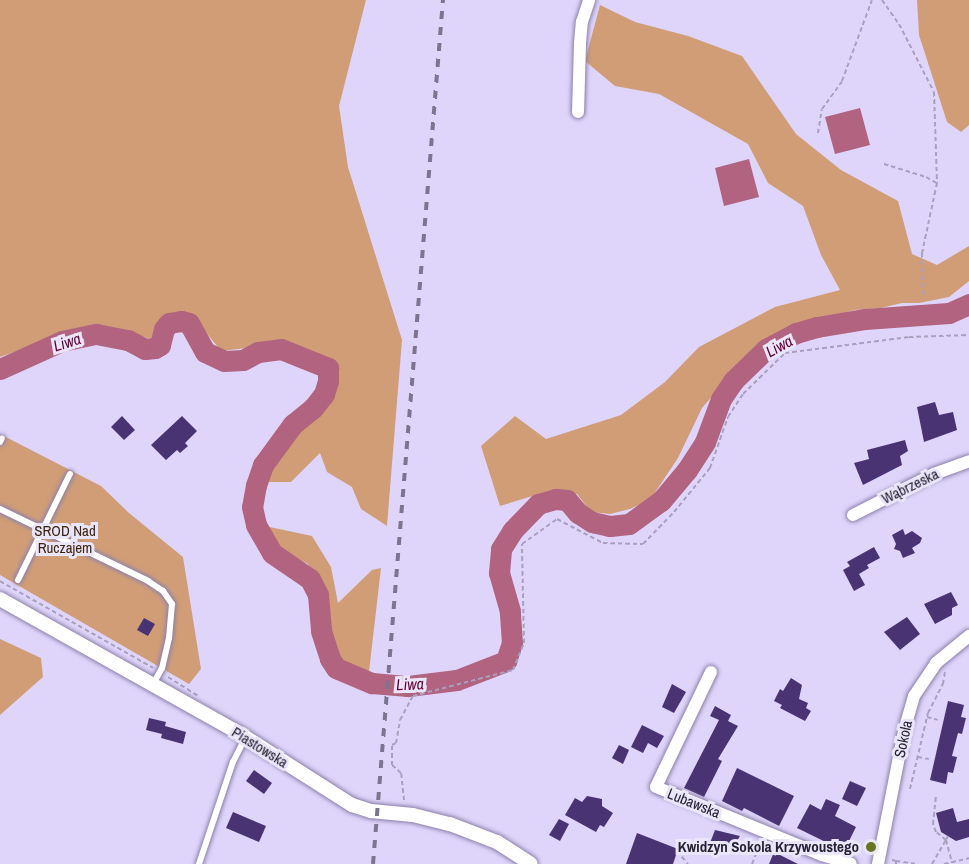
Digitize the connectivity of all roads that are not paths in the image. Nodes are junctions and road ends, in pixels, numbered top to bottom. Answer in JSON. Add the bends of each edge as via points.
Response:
{"nodes":[{"id":1,"x":589,"y":0,"type":"edge"},
{"id":2,"x":578,"y":112,"type":"dead end"},
{"id":3,"x":969,"y":461,"type":"edge"},
{"id":4,"x":70,"y":474,"type":"dead end"},
{"id":5,"x":0,"y":509,"type":"edge"},
{"id":6,"x":853,"y":515,"type":"dead end"},
{"id":7,"x":43,"y":530,"type":"junction"},
{"id":8,"x":18,"y":580,"type":"dead end"},
{"id":9,"x":0,"y":600,"type":"edge"},
{"id":10,"x":969,"y":636,"type":"edge"},
{"id":11,"x":711,"y":672,"type":"dead end"},
{"id":12,"x":153,"y":685,"type":"junction"},
{"id":13,"x":245,"y":737,"type":"junction"},
{"id":14,"x":200,"y":864,"type":"edge"},
{"id":15,"x":531,"y":864,"type":"edge"},
{"id":16,"x":851,"y":864,"type":"edge"},
{"id":17,"x":878,"y":864,"type":"edge"}],
"edges":[{"from":1,"to":2,"type":"street","via":[[582,22]]},
{"from":3,"to":6,"type":"street","name":"Wąbrzeska"},
{"from":4,"to":7,"type":"lane"},
{"from":5,"to":7,"type":"lane"},
{"from":7,"to":8,"type":"lane"},
{"from":7,"to":12,"type":"lane","via":[[163,591],[172,604],[169,638],[162,668]]},
{"from":9,"to":12,"type":"street","name":"Piastowska"},
{"from":10,"to":17,"type":"street","name":"Sokola","via":[[936,663],[914,696]]},
{"from":11,"to":16,"type":"street","name":"Lubawska","via":[[656,787]]},
{"from":12,"to":13,"type":"street","name":"Piastowska"},
{"from":13,"to":14,"type":"lane"},
{"from":13,"to":15,"type":"street","name":"Piastowska","via":[[352,805],[450,824],[497,842]]}]}
